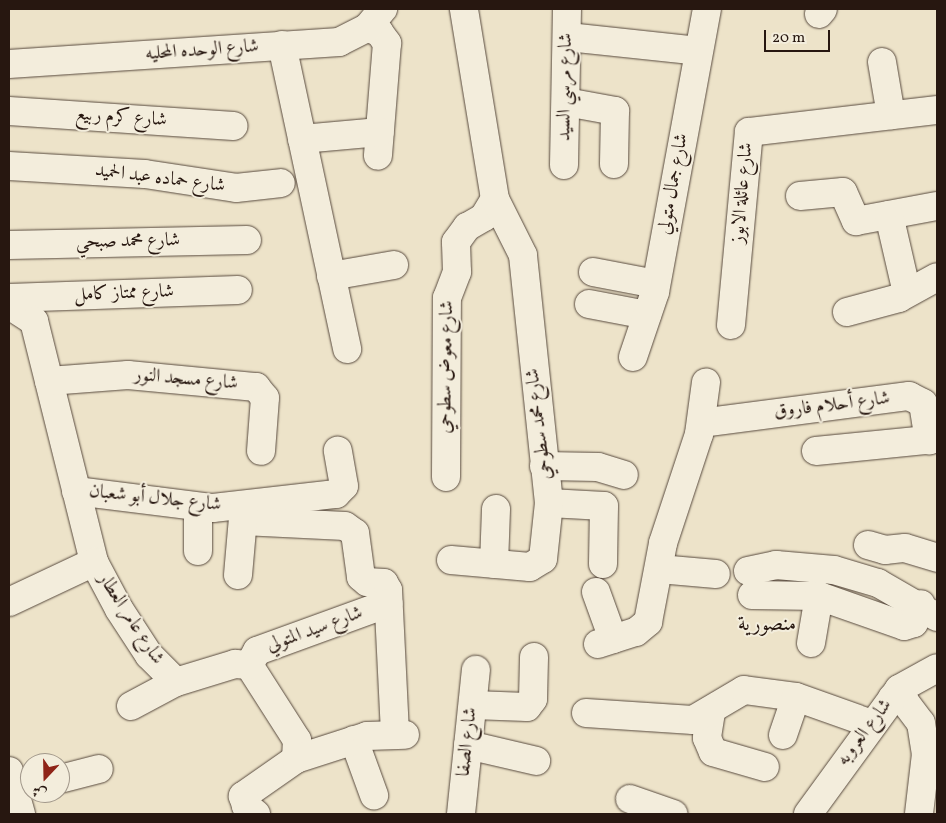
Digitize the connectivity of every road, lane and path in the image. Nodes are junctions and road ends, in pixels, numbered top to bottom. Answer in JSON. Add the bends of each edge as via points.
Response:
{"nodes":[{"id":1,"x":464,"y":9,"type":"edge"},
{"id":2,"x":567,"y":9,"type":"edge"},
{"id":3,"x":707,"y":9,"type":"edge"},
{"id":4,"x":375,"y":18,"type":"edge"},
{"id":5,"x":568,"y":37,"type":"junction"},
{"id":6,"x":282,"y":46,"type":"junction"},
{"id":7,"x":698,"y":51,"type":"junction"},
{"id":8,"x":882,"y":62,"type":"dead end"},
{"id":9,"x":9,"y":64,"type":"edge"},
{"id":10,"x":566,"y":102,"type":"junction"},
{"id":11,"x":937,"y":110,"type":"edge"},
{"id":12,"x":9,"y":111,"type":"edge"},
{"id":13,"x":891,"y":115,"type":"junction"},
{"id":14,"x":233,"y":126,"type":"dead end"},
{"id":15,"x":302,"y":139,"type":"junction"},
{"id":16,"x":614,"y":164,"type":"dead end"},
{"id":17,"x":564,"y":165,"type":"dead end"},
{"id":18,"x":9,"y":166,"type":"edge"},
{"id":19,"x":281,"y":183,"type":"dead end"},
{"id":20,"x":800,"y":196,"type":"dead end"},
{"id":21,"x":495,"y":199,"type":"junction"},
{"id":22,"x":937,"y":206,"type":"edge"},
{"id":23,"x":889,"y":215,"type":"junction"},
{"id":24,"x":247,"y":240,"type":"dead end"},
{"id":25,"x":9,"y":245,"type":"edge"},
{"id":26,"x":394,"y":265,"type":"dead end"},
{"id":27,"x":593,"y":272,"type":"dead end"},
{"id":28,"x":331,"y":276,"type":"junction"},
{"id":29,"x":937,"y":277,"type":"edge"},
{"id":30,"x":656,"y":284,"type":"junction"},
{"id":31,"x":238,"y":290,"type":"dead end"},
{"id":32,"x":907,"y":293,"type":"junction"},
{"id":33,"x":9,"y":298,"type":"edge"},
{"id":34,"x":590,"y":304,"type":"dead end"},
{"id":35,"x":847,"y":312,"type":"dead end"},
{"id":36,"x":16,"y":314,"type":"edge"},
{"id":37,"x":647,"y":316,"type":"junction"},
{"id":38,"x":731,"y":325,"type":"dead end"},
{"id":39,"x":347,"y":348,"type":"dead end"},
{"id":40,"x":633,"y":357,"type":"dead end"},
{"id":41,"x":49,"y":381,"type":"junction"},
{"id":42,"x":706,"y":382,"type":"dead end"},
{"id":43,"x":701,"y":423,"type":"junction"},
{"id":44,"x":933,"y":440,"type":"edge"},
{"id":45,"x":261,"y":451,"type":"dead end"},
{"id":46,"x":338,"y":451,"type":"dead end"},
{"id":47,"x":816,"y":451,"type":"dead end"},
{"id":48,"x":544,"y":466,"type":"junction"},
{"id":49,"x":624,"y":475,"type":"dead end"},
{"id":50,"x":446,"y":477,"type":"dead end"},
{"id":51,"x":76,"y":491,"type":"junction"},
{"id":52,"x":549,"y":502,"type":"junction"},
{"id":53,"x":198,"y":508,"type":"junction"},
{"id":54,"x":496,"y":509,"type":"dead end"},
{"id":55,"x":243,"y":513,"type":"junction"},
{"id":56,"x":868,"y":545,"type":"dead end"},
{"id":57,"x":198,"y":551,"type":"dead end"},
{"id":58,"x":937,"y":558,"type":"edge"},
{"id":59,"x":451,"y":560,"type":"dead end"},
{"id":60,"x":94,"y":562,"type":"junction"},
{"id":61,"x":494,"y":564,"type":"junction"},
{"id":62,"x":603,"y":564,"type":"dead end"},
{"id":63,"x":659,"y":569,"type":"junction"},
{"id":64,"x":716,"y":574,"type":"dead end"},
{"id":65,"x":238,"y":575,"type":"dead end"},
{"id":66,"x":596,"y":592,"type":"dead end"},
{"id":67,"x":818,"y":596,"type":"junction"},
{"id":68,"x":389,"y":597,"type":"junction"},
{"id":69,"x":9,"y":602,"type":"edge"},
{"id":70,"x":929,"y":611,"type":"edge"},
{"id":71,"x":811,"y":643,"type":"dead end"},
{"id":72,"x":534,"y":657,"type":"dead end"},
{"id":73,"x":249,"y":665,"type":"junction"},
{"id":74,"x":937,"y":668,"type":"edge"},
{"id":75,"x":476,"y":670,"type":"dead end"},
{"id":76,"x":176,"y":682,"type":"junction"},
{"id":77,"x":796,"y":697,"type":"junction"},
{"id":78,"x":892,"y":698,"type":"junction"},
{"id":79,"x":473,"y":705,"type":"junction"},
{"id":80,"x":131,"y":706,"type":"dead end"},
{"id":81,"x":711,"y":712,"type":"junction"},
{"id":82,"x":586,"y":713,"type":"dead end"},
{"id":83,"x":872,"y":724,"type":"junction"},
{"id":84,"x":930,"y":731,"type":"edge"},
{"id":85,"x":783,"y":735,"type":"dead end"},
{"id":86,"x":354,"y":740,"type":"junction"},
{"id":87,"x":468,"y":745,"type":"junction"},
{"id":88,"x":296,"y":759,"type":"junction"},
{"id":89,"x":536,"y":762,"type":"dead end"},
{"id":90,"x":765,"y":768,"type":"dead end"},
{"id":91,"x":99,"y":769,"type":"dead end"},
{"id":92,"x":70,"y":776,"type":"edge"},
{"id":93,"x":374,"y":795,"type":"dead end"},
{"id":94,"x":630,"y":799,"type":"dead end"},
{"id":95,"x":256,"y":814,"type":"edge"},
{"id":96,"x":461,"y":814,"type":"edge"},
{"id":97,"x":673,"y":814,"type":"edge"},
{"id":98,"x":808,"y":814,"type":"edge"},
{"id":99,"x":919,"y":814,"type":"edge"}],
"edges":[{"from":1,"to":21,"type":"street"},
{"from":2,"to":5,"type":"street","name":"شارع مرسي السيد"},
{"from":3,"to":7,"type":"street","name":"شارع جمال متولي"},
{"from":4,"to":6,"type":"street","name":"شارع الوحده المحليه","via":[[339,42]]},
{"from":4,"to":15,"type":"street","via":[[387,43],[379,144]]},
{"from":5,"to":7,"type":"street"},
{"from":5,"to":10,"type":"street","name":"شارع مرسي السيد"},
{"from":6,"to":9,"type":"street","name":"شارع الوحده المحليه"},
{"from":6,"to":15,"type":"street"},
{"from":7,"to":30,"type":"street","name":"شارع جمال متولي"},
{"from":8,"to":13,"type":"street"},
{"from":10,"to":16,"type":"street","via":[[615,111]]},
{"from":10,"to":17,"type":"street","name":"شارع مرسي السيد"},
{"from":11,"to":13,"type":"street","name":"شارع عائلة الابوز"},
{"from":12,"to":14,"type":"street","name":"شارع كرم ربيع"},
{"from":13,"to":38,"type":"street","name":"شارع عائلة الابوز","via":[[749,132]]},
{"from":15,"to":28,"type":"street"},
{"from":18,"to":19,"type":"street","name":"شارع حماده عبد الحميد","via":[[145,174],[228,188]]},
{"from":20,"to":23,"type":"street","via":[[843,192],[856,221]]},
{"from":21,"to":48,"type":"street","name":"شارع محمد سطوحي","via":[[523,256]]},
{"from":21,"to":50,"type":"street","name":"شارع معوض سطوحي","via":[[484,217],[467,227],[456,242],[457,272],[447,293]]},
{"from":22,"to":23,"type":"street"},
{"from":23,"to":32,"type":"street"},
{"from":24,"to":25,"type":"street","name":"شارع محمد صبحي"},
{"from":26,"to":28,"type":"street"},
{"from":27,"to":30,"type":"street"},
{"from":28,"to":39,"type":"street"},
{"from":29,"to":32,"type":"street"},
{"from":30,"to":37,"type":"street","name":"شارع جمال متولي"},
{"from":31,"to":33,"type":"street","name":"شارع ممتاز كامل"},
{"from":32,"to":35,"type":"street"},
{"from":34,"to":37,"type":"street"},
{"from":36,"to":41,"type":"street","name":"شارع عامر العطار"},
{"from":37,"to":40,"type":"street","name":"شارع جمال متولي"},
{"from":41,"to":45,"type":"street","name":"شارع مسجد النور","via":[[128,375],[256,387],[264,398]]},
{"from":41,"to":51,"type":"street","name":"شارع عامر العطار"},
{"from":42,"to":43,"type":"street"},
{"from":43,"to":44,"type":"street","name":"شارع أحلام فاروق","via":[[909,396],[923,403]]},
{"from":43,"to":63,"type":"street","via":[[673,505]]},
{"from":44,"to":47,"type":"street"},
{"from":46,"to":55,"type":"street","name":"شارع جلال أبو شعبان","via":[[341,492]]},
{"from":48,"to":49,"type":"street","via":[[598,467]]},
{"from":48,"to":52,"type":"street","name":"شارع محمد سطوحي"},
{"from":51,"to":53,"type":"street","name":"شارع جلال أبو شعبان"},
{"from":51,"to":60,"type":"street","name":"شارع عامر العطار"},
{"from":52,"to":61,"type":"street","name":"شارع محمد سطوحي","via":[[542,563],[530,567]]},
{"from":52,"to":62,"type":"street","via":[[604,506]]},
{"from":53,"to":55,"type":"street","name":"شارع جلال أبو شعبان"},
{"from":53,"to":57,"type":"street"},
{"from":54,"to":61,"type":"street"},
{"from":55,"to":65,"type":"street"},
{"from":55,"to":68,"type":"street","via":[[349,527],[356,537],[361,577],[367,582],[384,583]]},
{"from":56,"to":58,"type":"street","via":[[885,550],[905,548]]},
{"from":59,"to":61,"type":"street","name":"شارع محمد سطوحي"},
{"from":60,"to":69,"type":"street"},
{"from":60,"to":76,"type":"street","name":"شارع عامر العطار","via":[[149,654]]},
{"from":63,"to":64,"type":"street"},
{"from":63,"to":66,"type":"street","via":[[648,622],[636,632],[606,642]]},
{"from":67,"to":70,"type":"street","via":[[904,626],[914,623]]},
{"from":67,"to":70,"type":"street","via":[[750,583],[776,565],[834,570],[878,583]]},
{"from":67,"to":71,"type":"street"},
{"from":68,"to":73,"type":"street","name":"شارع سيد المتولي","via":[[257,651]]},
{"from":68,"to":86,"type":"street","via":[[400,735]]},
{"from":72,"to":79,"type":"street","via":[[533,700],[527,707]]},
{"from":73,"to":76,"type":"street","name":"شارع عامر العطار","via":[[235,664]]},
{"from":73,"to":88,"type":"street","via":[[297,740]]},
{"from":74,"to":78,"type":"street","name":"شارع العروبه","via":[[908,683]]},
{"from":75,"to":79,"type":"street","name":"شارع الصفا"},
{"from":76,"to":80,"type":"street"},
{"from":77,"to":81,"type":"street","via":[[738,691]]},
{"from":77,"to":83,"type":"street"},
{"from":77,"to":85,"type":"street"},
{"from":78,"to":83,"type":"street","name":"شارع العروبه"},
{"from":78,"to":84,"type":"street","via":[[914,711]]},
{"from":79,"to":87,"type":"street","name":"شارع الصفا"},
{"from":81,"to":82,"type":"street","via":[[686,720]]},
{"from":81,"to":90,"type":"street","via":[[707,738],[713,752]]},
{"from":83,"to":98,"type":"street","name":"شارع العروبه"},
{"from":84,"to":99,"type":"street"},
{"from":86,"to":88,"type":"street"},
{"from":86,"to":93,"type":"street"},
{"from":87,"to":89,"type":"street"},
{"from":87,"to":96,"type":"street","name":"شارع الصفا"},
{"from":88,"to":95,"type":"street","via":[[246,791],[243,802]]},
{"from":91,"to":92,"type":"street"},
{"from":94,"to":97,"type":"street"}]}
